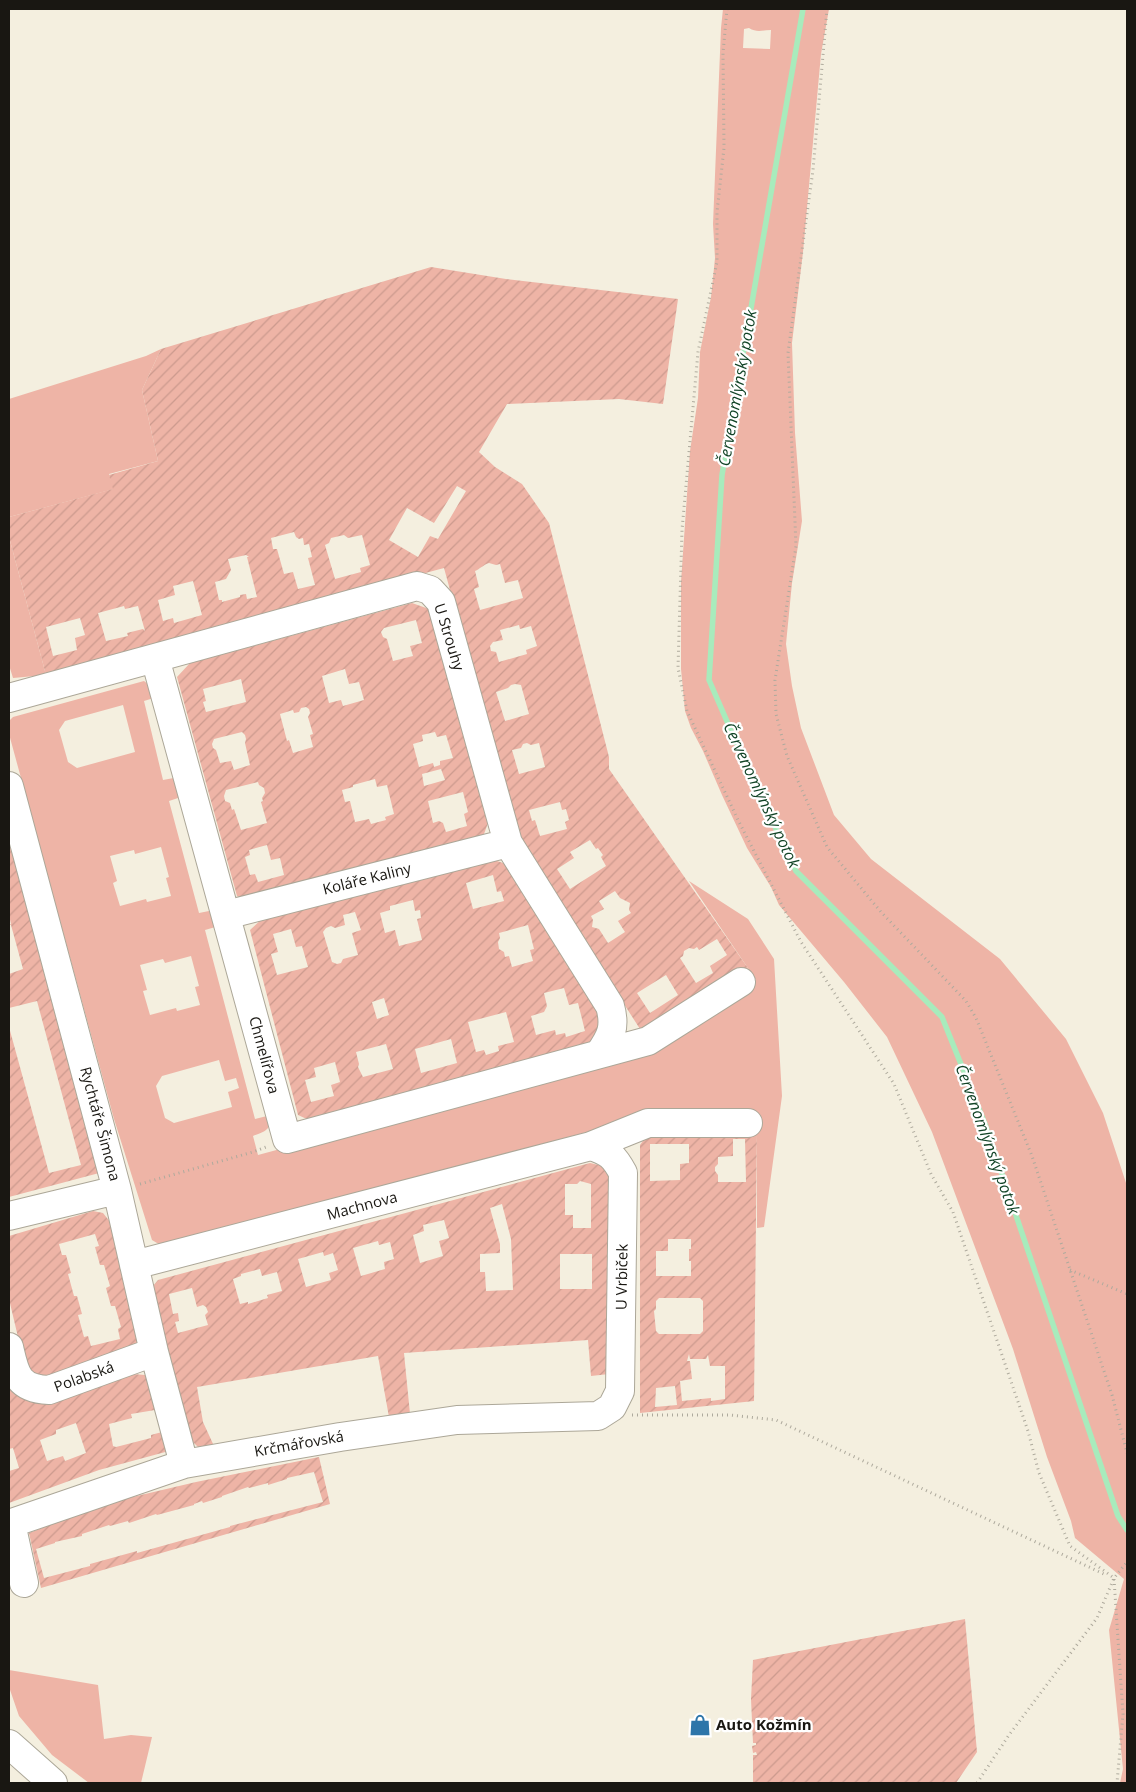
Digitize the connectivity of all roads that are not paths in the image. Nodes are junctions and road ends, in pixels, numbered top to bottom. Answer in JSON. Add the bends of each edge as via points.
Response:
{"nodes":[{"id":1,"x":155,"y":658,"type":"junction"},
{"id":2,"x":9,"y":698,"type":"edge"},
{"id":3,"x":9,"y":786,"type":"edge"},
{"id":4,"x":508,"y":843,"type":"junction"},
{"id":5,"x":226,"y":915,"type":"junction"},
{"id":6,"x":741,"y":982,"type":"dead end"},
{"id":7,"x":599,"y":1054,"type":"junction"},
{"id":8,"x":748,"y":1124,"type":"dead end"},
{"id":9,"x":591,"y":1146,"type":"junction"},
{"id":10,"x":125,"y":1188,"type":"junction"},
{"id":11,"x":9,"y":1216,"type":"edge"},
{"id":12,"x":134,"y":1265,"type":"junction"},
{"id":13,"x":9,"y":1347,"type":"edge"},
{"id":14,"x":154,"y":1352,"type":"junction"},
{"id":15,"x":598,"y":1416,"type":"joint"},
{"id":16,"x":184,"y":1464,"type":"junction"},
{"id":17,"x":10,"y":1524,"type":"edge"},
{"id":18,"x":24,"y":1583,"type":"dead end"},
{"id":19,"x":9,"y":1744,"type":"edge"},
{"id":20,"x":53,"y":1783,"type":"edge"}],
"edges":[{"from":1,"to":2,"type":"street","name":"U Strouhy"},
{"from":1,"to":4,"type":"street","name":"U Strouhy","via":[[417,586],[430,590],[441,602]]},
{"from":1,"to":5,"type":"street","name":"Chmelířova"},
{"from":3,"to":10,"type":"street","name":"Rychtáře Šimona"},
{"from":4,"to":5,"type":"street","name":"Koláře Kaliny"},
{"from":4,"to":7,"type":"street","name":"U Strouhy","via":[[610,1006],[612,1031]]},
{"from":5,"to":7,"type":"street","name":"Chmelířova","via":[[287,1139]]},
{"from":6,"to":7,"type":"street","via":[[648,1041]]},
{"from":8,"to":9,"type":"street","name":"Machnova","via":[[648,1123]]},
{"from":9,"to":12,"type":"street","name":"Machnova"},
{"from":9,"to":15,"type":"street","name":"U Vrbiček","via":[[606,1151],[623,1173],[620,1391],[612,1407]]},
{"from":10,"to":11,"type":"street"},
{"from":10,"to":12,"type":"street","name":"Rychtáře Šimona"},
{"from":12,"to":14,"type":"street","name":"Rychtáře Šimona"},
{"from":13,"to":14,"type":"street","name":"Polabská","via":[[15,1371],[22,1382],[36,1390],[48,1390]]},
{"from":14,"to":16,"type":"street","name":"Rychtáře Šimona"},
{"from":15,"to":16,"type":"street","name":"Krčmářovská","via":[[457,1420]]},
{"from":16,"to":17,"type":"street","name":"Krčmářovská"},
{"from":17,"to":18,"type":"street"},
{"from":19,"to":20,"type":"street"}]}
